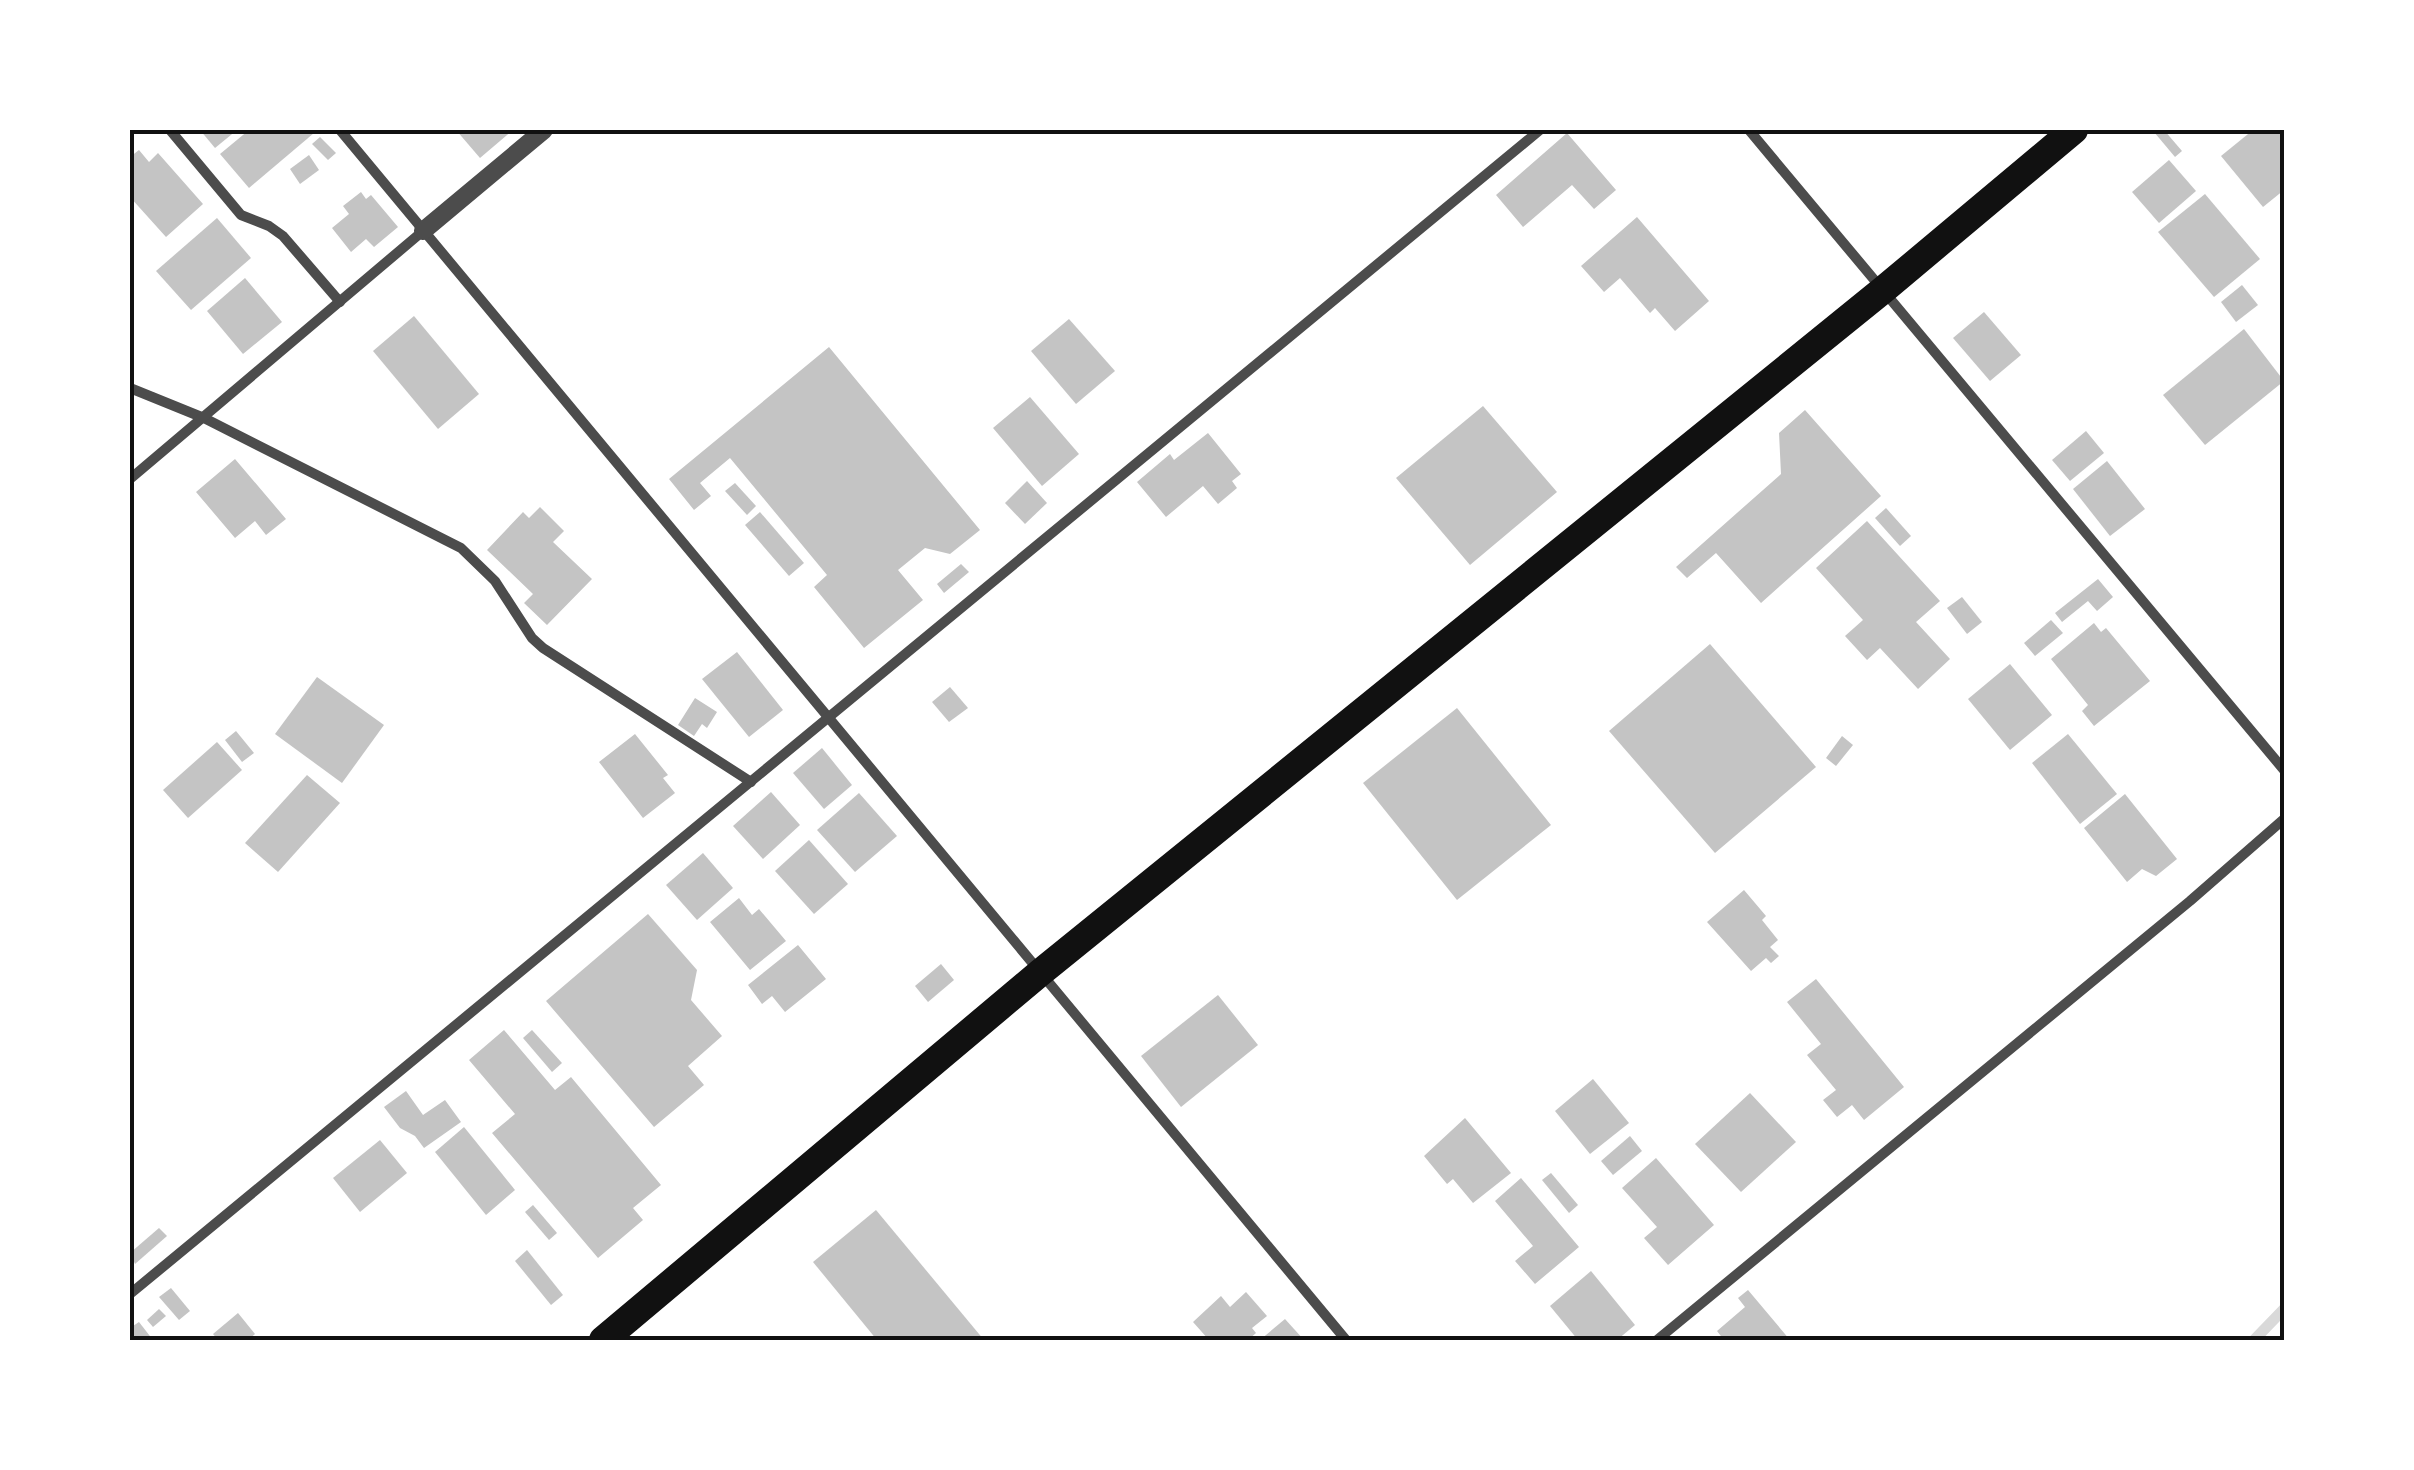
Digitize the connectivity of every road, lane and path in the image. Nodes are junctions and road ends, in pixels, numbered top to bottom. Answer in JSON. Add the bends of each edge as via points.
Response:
{"nodes":[{"id":1,"x":170,"y":130,"type":"edge"},
{"id":2,"x":340,"y":130,"type":"edge"},
{"id":3,"x":544,"y":130,"type":"edge"},
{"id":4,"x":1540,"y":130,"type":"edge"},
{"id":5,"x":1750,"y":130,"type":"edge"},
{"id":6,"x":2074,"y":130,"type":"edge"},
{"id":7,"x":423,"y":230,"type":"junction"},
{"id":8,"x":1882,"y":290,"type":"junction"},
{"id":9,"x":340,"y":302,"type":"junction"},
{"id":10,"x":130,"y":388,"type":"edge"},
{"id":11,"x":204,"y":418,"type":"junction"},
{"id":12,"x":130,"y":479,"type":"edge"},
{"id":13,"x":829,"y":716,"type":"junction"},
{"id":14,"x":2284,"y":770,"type":"edge"},
{"id":15,"x":752,"y":782,"type":"junction"},
{"id":16,"x":2284,"y":819,"type":"edge"},
{"id":17,"x":1041,"y":972,"type":"junction"},
{"id":18,"x":130,"y":1294,"type":"edge"},
{"id":19,"x":604,"y":1340,"type":"edge"},
{"id":20,"x":1346,"y":1340,"type":"edge"},
{"id":21,"x":1656,"y":1340,"type":"edge"}],
"edges":[{"from":1,"to":9,"type":"street","via":[[241,216],[283,236]]},
{"from":2,"to":7,"type":"street"},
{"from":3,"to":7,"type":"street"},
{"from":4,"to":13,"type":"street"},
{"from":5,"to":8,"type":"street"},
{"from":6,"to":8,"type":"highway"},
{"from":7,"to":9,"type":"street"},
{"from":7,"to":13,"type":"street"},
{"from":8,"to":14,"type":"street"},
{"from":8,"to":17,"type":"highway"},
{"from":9,"to":11,"type":"street"},
{"from":10,"to":11,"type":"street"},
{"from":11,"to":12,"type":"street"},
{"from":11,"to":15,"type":"street","via":[[461,548],[495,580],[543,648]]},
{"from":13,"to":15,"type":"street"},
{"from":13,"to":17,"type":"street"},
{"from":15,"to":18,"type":"street"},
{"from":16,"to":21,"type":"street"},
{"from":17,"to":19,"type":"highway"},
{"from":17,"to":20,"type":"street"}]}
